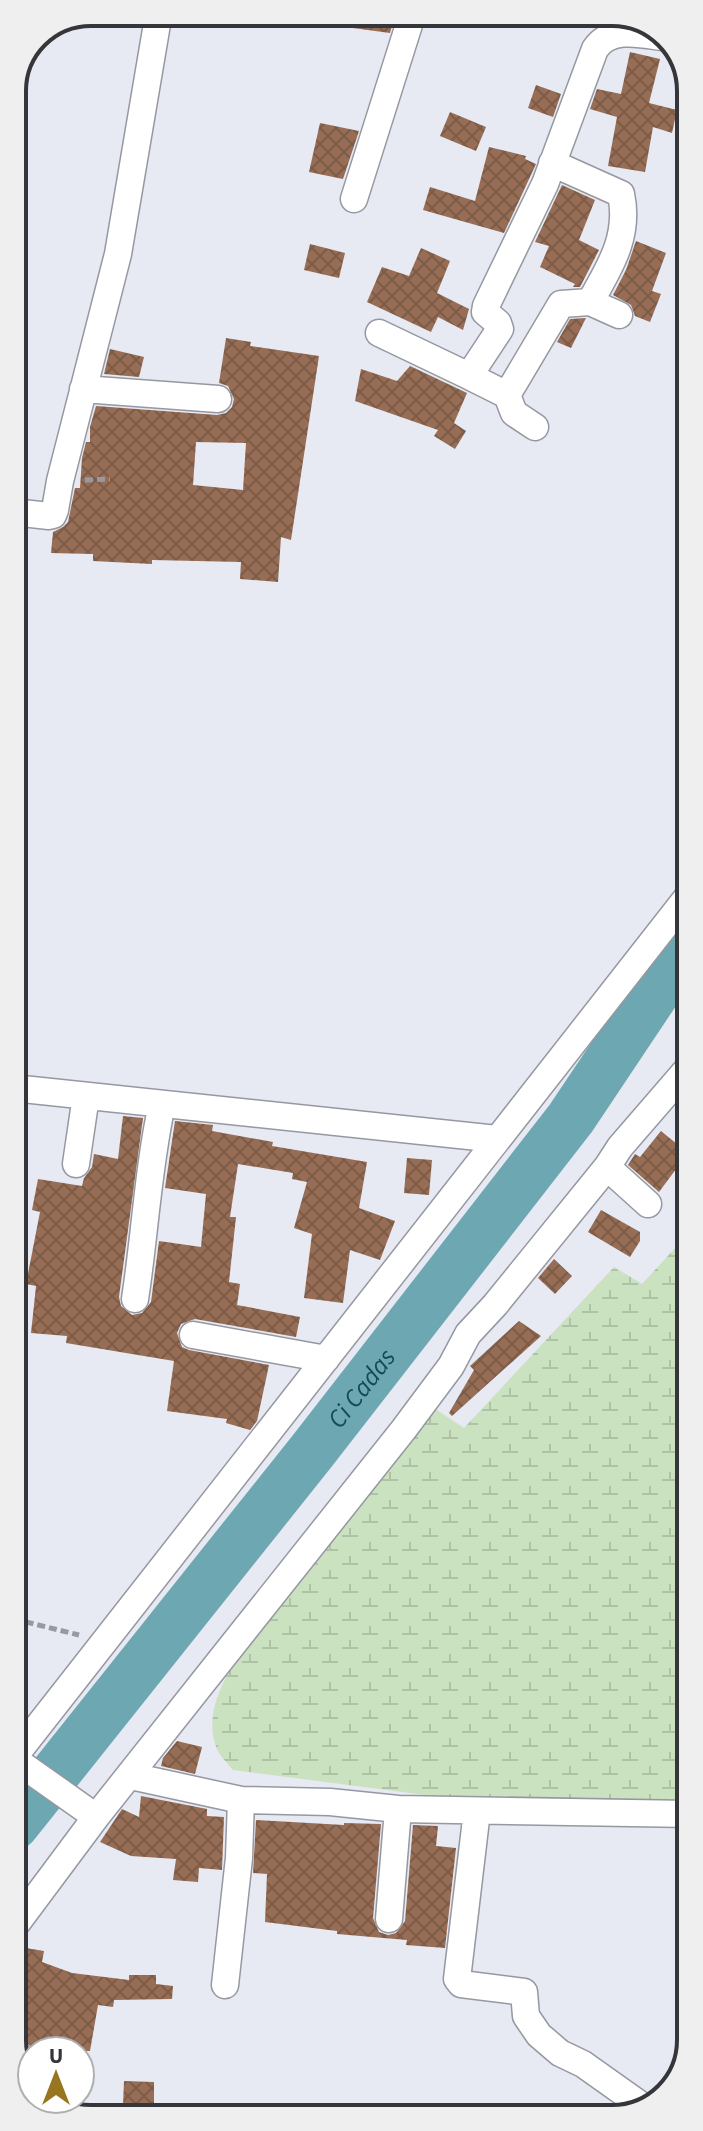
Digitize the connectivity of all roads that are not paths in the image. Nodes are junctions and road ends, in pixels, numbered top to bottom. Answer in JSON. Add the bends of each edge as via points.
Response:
{"nodes":[{"id":1,"x":157,"y":26,"type":"edge"},
{"id":2,"x":409,"y":26,"type":"edge"},
{"id":3,"x":644,"y":35,"type":"edge"},
{"id":4,"x":552,"y":163,"type":"junction"},
{"id":5,"x":354,"y":199,"type":"dead end"},
{"id":6,"x":590,"y":302,"type":"junction"},
{"id":7,"x":619,"y":315,"type":"dead end"},
{"id":8,"x":379,"y":333,"type":"dead end"},
{"id":9,"x":469,"y":376,"type":"junction"},
{"id":10,"x":83,"y":389,"type":"junction"},
{"id":11,"x":507,"y":395,"type":"junction"},
{"id":12,"x":218,"y":399,"type":"dead end"},
{"id":13,"x":535,"y":427,"type":"dead end"},
{"id":14,"x":26,"y":513,"type":"edge"},
{"id":15,"x":677,"y":910,"type":"edge"},
{"id":16,"x":677,"y":1081,"type":"edge"},
{"id":17,"x":26,"y":1089,"type":"edge"},
{"id":18,"x":86,"y":1096,"type":"junction"},
{"id":19,"x":162,"y":1104,"type":"junction"},
{"id":20,"x":497,"y":1139,"type":"junction"},
{"id":21,"x":76,"y":1164,"type":"dead end"},
{"id":22,"x":607,"y":1167,"type":"junction"},
{"id":23,"x":648,"y":1204,"type":"dead end"},
{"id":24,"x":135,"y":1299,"type":"dead end"},
{"id":25,"x":193,"y":1335,"type":"dead end"},
{"id":26,"x":326,"y":1359,"type":"junction"},
{"id":27,"x":26,"y":1749,"type":"edge"},
{"id":28,"x":26,"y":1767,"type":"edge"},
{"id":29,"x":131,"y":1776,"type":"junction"},
{"id":30,"x":241,"y":1800,"type":"junction"},
{"id":31,"x":398,"y":1809,"type":"junction"},
{"id":32,"x":477,"y":1811,"type":"junction"},
{"id":33,"x":91,"y":1814,"type":"junction"},
{"id":34,"x":677,"y":1814,"type":"edge"},
{"id":35,"x":26,"y":1909,"type":"edge"},
{"id":36,"x":389,"y":1919,"type":"dead end"},
{"id":37,"x":225,"y":1985,"type":"dead end"},
{"id":38,"x":635,"y":2101,"type":"edge"}],
"edges":[{"from":1,"to":10,"type":"street","via":[[118,254]]},
{"from":2,"to":5,"type":"street"},
{"from":3,"to":4,"type":"street","via":[[600,40]]},
{"from":4,"to":6,"type":"street","via":[[621,194],[622,241]]},
{"from":4,"to":9,"type":"street","via":[[485,309],[500,329]]},
{"from":6,"to":7,"type":"street"},
{"from":6,"to":11,"type":"street","via":[[558,306]]},
{"from":8,"to":9,"type":"street"},
{"from":9,"to":11,"type":"street"},
{"from":10,"to":12,"type":"street"},
{"from":10,"to":14,"type":"street","via":[[53,515]]},
{"from":11,"to":13,"type":"street","via":[[514,413]]},
{"from":15,"to":20,"type":"street"},
{"from":16,"to":22,"type":"street"},
{"from":17,"to":18,"type":"street"},
{"from":18,"to":19,"type":"street"},
{"from":18,"to":21,"type":"street"},
{"from":19,"to":20,"type":"street"},
{"from":19,"to":24,"type":"street"},
{"from":20,"to":26,"type":"street"},
{"from":22,"to":23,"type":"street"},
{"from":22,"to":29,"type":"street","via":[[468,1334],[404,1429]]},
{"from":25,"to":26,"type":"street"},
{"from":26,"to":27,"type":"street"},
{"from":28,"to":33,"type":"street"},
{"from":29,"to":30,"type":"street"},
{"from":29,"to":33,"type":"street"},
{"from":30,"to":31,"type":"street"},
{"from":30,"to":37,"type":"street"},
{"from":31,"to":32,"type":"street"},
{"from":31,"to":36,"type":"street"},
{"from":32,"to":34,"type":"street"},
{"from":32,"to":38,"type":"street","via":[[457,1979],[461,1984],[524,1992],[526,2016],[539,2035]]},
{"from":33,"to":35,"type":"street"}]}
